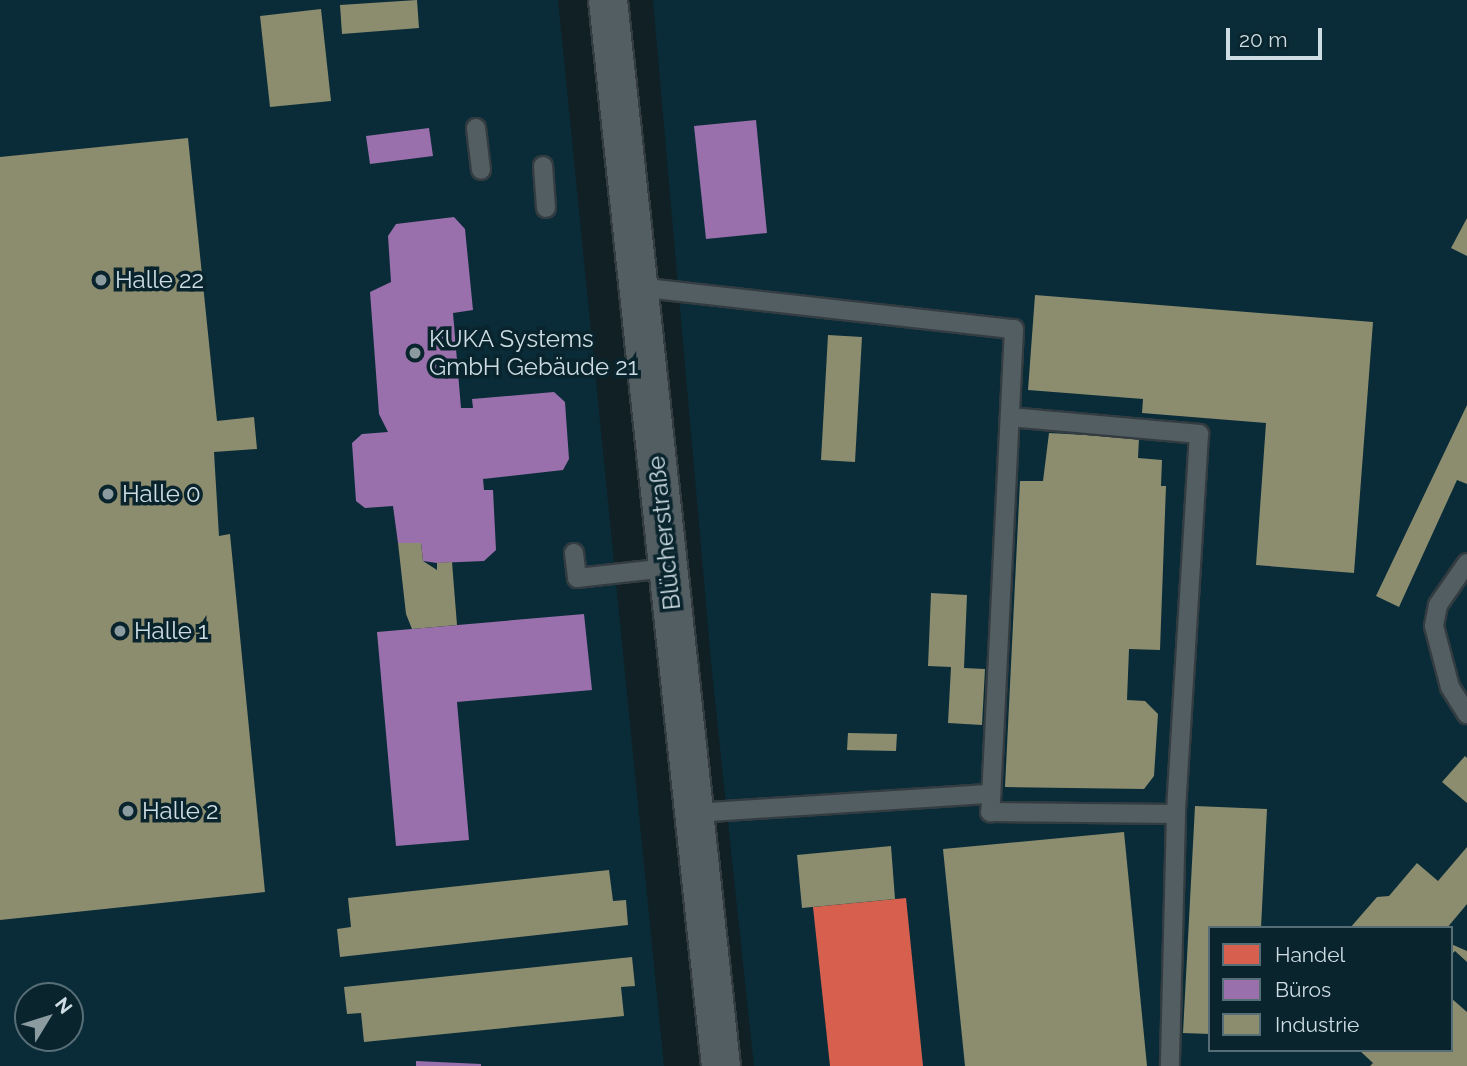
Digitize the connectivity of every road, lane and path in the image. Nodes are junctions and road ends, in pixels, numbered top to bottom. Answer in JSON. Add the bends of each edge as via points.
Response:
{"nodes":[{"id":1,"x":608,"y":0,"type":"edge"},
{"id":2,"x":476,"y":128,"type":"dead end"},
{"id":3,"x":543,"y":166,"type":"dead end"},
{"id":4,"x":481,"y":170,"type":"dead end"},
{"id":5,"x":546,"y":208,"type":"dead end"},
{"id":6,"x":637,"y":287,"type":"junction"},
{"id":7,"x":1010,"y":416,"type":"junction"},
{"id":8,"x":574,"y":553,"type":"dead end"},
{"id":9,"x":1467,"y":563,"type":"edge"},
{"id":10,"x":668,"y":568,"type":"junction"},
{"id":11,"x":1467,"y":715,"type":"edge"},
{"id":12,"x":991,"y":794,"type":"junction"},
{"id":13,"x":694,"y":813,"type":"junction"},
{"id":14,"x":1176,"y":814,"type":"junction"},
{"id":15,"x":721,"y":1066,"type":"edge"},
{"id":16,"x":1170,"y":1066,"type":"edge"}],
"edges":[{"from":1,"to":6,"type":"main road","name":"Blücherstraße"},
{"from":2,"to":4,"type":"lane"},
{"from":3,"to":5,"type":"lane"},
{"from":6,"to":7,"type":"lane","via":[[1014,329]]},
{"from":6,"to":10,"type":"main road","name":"Blücherstraße"},
{"from":7,"to":12,"type":"lane"},
{"from":7,"to":14,"type":"lane","via":[[1199,434]]},
{"from":8,"to":10,"type":"lane","via":[[577,579]]},
{"from":9,"to":11,"type":"lane","via":[[1438,604],[1434,626],[1450,687]]},
{"from":10,"to":13,"type":"main road","name":"Blücherstraße"},
{"from":12,"to":13,"type":"lane"},
{"from":12,"to":14,"type":"lane","via":[[990,812]]},
{"from":13,"to":15,"type":"main road","name":"Blücherstraße"},
{"from":14,"to":16,"type":"lane"}]}
